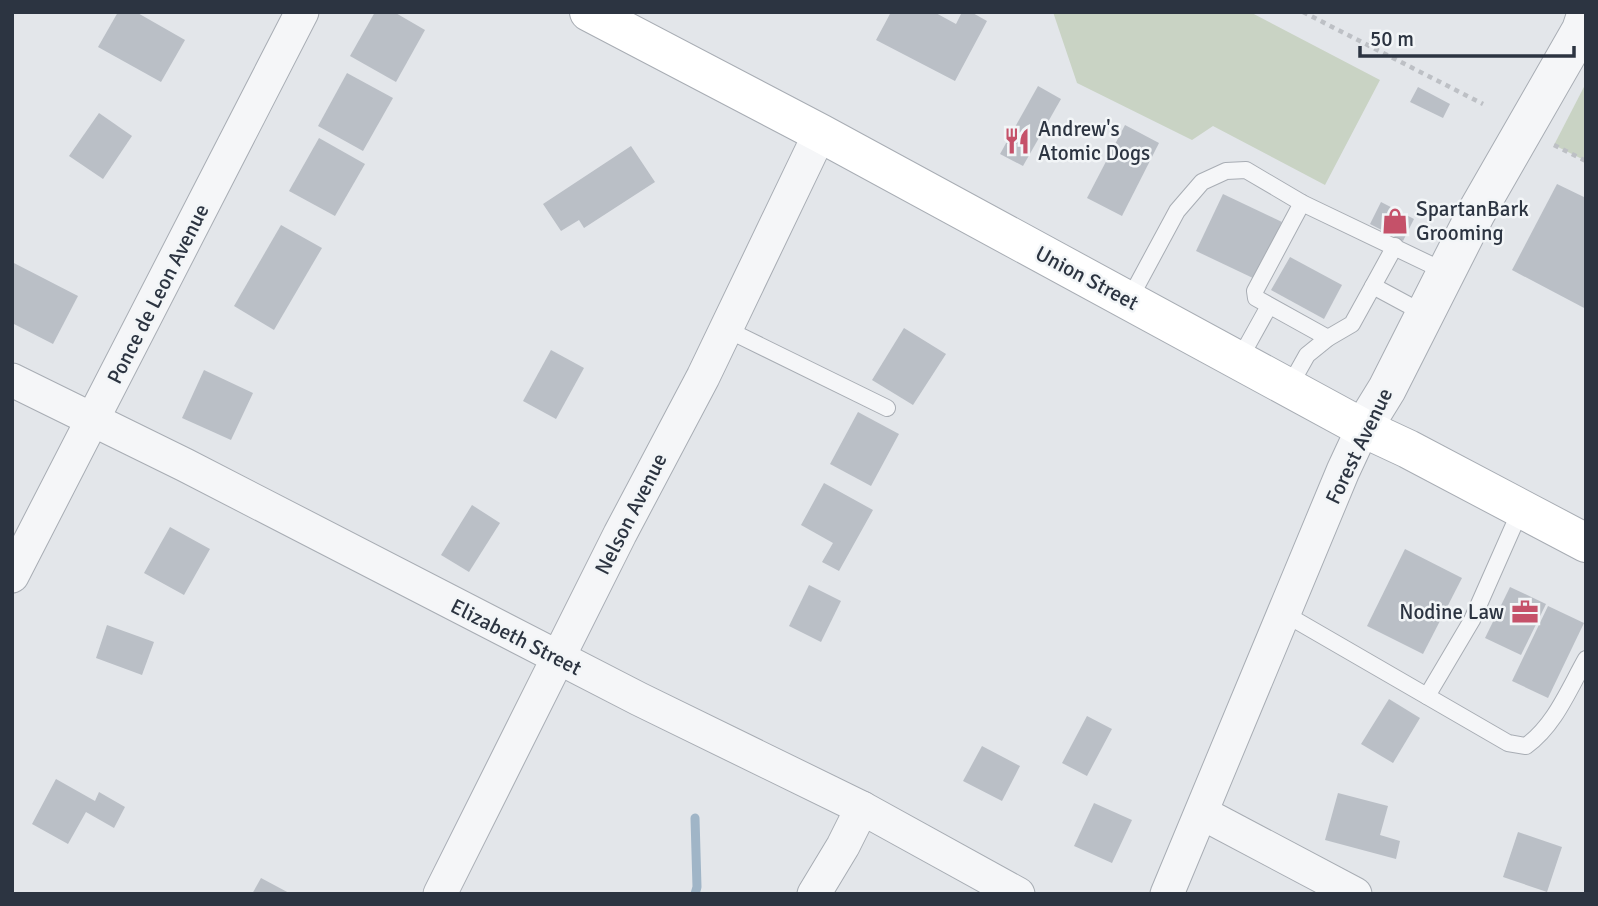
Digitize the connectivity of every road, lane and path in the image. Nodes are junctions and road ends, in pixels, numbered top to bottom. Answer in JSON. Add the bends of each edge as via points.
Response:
{"nodes":[{"id":1,"x":302,"y":12,"type":"edge"},
{"id":2,"x":589,"y":12,"type":"edge"},
{"id":3,"x":1303,"y":12,"type":"edge"},
{"id":4,"x":1584,"y":26,"type":"edge"},
{"id":5,"x":1483,"y":104,"type":"dead end"},
{"id":6,"x":820,"y":133,"type":"junction"},
{"id":7,"x":1554,"y":145,"type":"dead end"},
{"id":8,"x":1586,"y":161,"type":"edge"},
{"id":9,"x":1302,"y":203,"type":"junction"},
{"id":10,"x":1395,"y":247,"type":"junction"},
{"id":11,"x":1446,"y":272,"type":"junction"},
{"id":12,"x":1373,"y":286,"type":"junction"},
{"id":13,"x":1129,"y":300,"type":"junction"},
{"id":14,"x":1269,"y":306,"type":"junction"},
{"id":15,"x":1424,"y":314,"type":"junction"},
{"id":16,"x":726,"y":329,"type":"junction"},
{"id":17,"x":1328,"y":338,"type":"junction"},
{"id":18,"x":1239,"y":360,"type":"junction"},
{"id":19,"x":12,"y":380,"type":"edge"},
{"id":20,"x":1288,"y":387,"type":"junction"},
{"id":21,"x":887,"y":408,"type":"dead end"},
{"id":22,"x":93,"y":420,"type":"junction"},
{"id":23,"x":1363,"y":428,"type":"junction"},
{"id":24,"x":1521,"y":509,"type":"junction"},
{"id":25,"x":1586,"y":543,"type":"edge"},
{"id":26,"x":12,"y":576,"type":"edge"},
{"id":27,"x":1284,"y":614,"type":"junction"},
{"id":28,"x":559,"y":658,"type":"junction"},
{"id":29,"x":1586,"y":659,"type":"edge"},
{"id":30,"x":1427,"y":696,"type":"junction"},
{"id":31,"x":862,"y":808,"type":"junction"},
{"id":32,"x":1202,"y":813,"type":"junction"},
{"id":33,"x":440,"y":894,"type":"edge"},
{"id":34,"x":814,"y":894,"type":"edge"},
{"id":35,"x":1018,"y":894,"type":"edge"},
{"id":36,"x":1167,"y":894,"type":"edge"},
{"id":37,"x":1355,"y":894,"type":"edge"}],
"edges":[{"from":1,"to":22,"type":"street","name":"Ponce de Leon Avenue"},
{"from":2,"to":6,"type":"main road","name":"Union Street"},
{"from":3,"to":5,"type":"path"},
{"from":4,"to":11,"type":"street","name":"Forest Avenue"},
{"from":6,"to":13,"type":"main road","name":"Union Street"},
{"from":6,"to":16,"type":"street","name":"Nelson Avenue"},
{"from":7,"to":8,"type":"path"},
{"from":9,"to":10,"type":"lane"},
{"from":9,"to":13,"type":"lane","via":[[1246,170],[1226,170],[1202,182],[1177,211]]},
{"from":9,"to":14,"type":"lane","via":[[1255,290],[1256,298]]},
{"from":10,"to":11,"type":"lane"},
{"from":10,"to":12,"type":"lane"},
{"from":11,"to":15,"type":"street","name":"Forest Avenue"},
{"from":12,"to":15,"type":"lane"},
{"from":12,"to":17,"type":"lane","via":[[1352,324]]},
{"from":13,"to":18,"type":"main road","name":"Union Street"},
{"from":14,"to":17,"type":"lane"},
{"from":14,"to":18,"type":"lane"},
{"from":15,"to":23,"type":"street","name":"Forest Avenue"},
{"from":16,"to":21,"type":"lane"},
{"from":16,"to":28,"type":"street","name":"Nelson Avenue"},
{"from":17,"to":20,"type":"lane","via":[[1307,355]]},
{"from":18,"to":20,"type":"main road","name":"Union Street"},
{"from":19,"to":22,"type":"street","name":"Elizabeth Street"},
{"from":20,"to":23,"type":"main road","name":"Union Street"},
{"from":22,"to":26,"type":"street","name":"Ponce de Leon Avenue"},
{"from":22,"to":28,"type":"street","name":"Elizabeth Street"},
{"from":23,"to":24,"type":"main road","name":"Union Street"},
{"from":23,"to":27,"type":"street","name":"Forest Avenue"},
{"from":24,"to":25,"type":"main road","name":"Union Street"},
{"from":24,"to":30,"type":"lane","via":[[1472,620]]},
{"from":27,"to":30,"type":"lane"},
{"from":27,"to":32,"type":"street","name":"Forest Avenue"},
{"from":28,"to":31,"type":"street","name":"Elizabeth Street"},
{"from":28,"to":33,"type":"street","name":"Nelson Avenue"},
{"from":29,"to":30,"type":"lane","via":[[1550,722],[1526,746],[1508,743]]},
{"from":31,"to":34,"type":"street"},
{"from":31,"to":35,"type":"street","name":"Elizabeth Street"},
{"from":32,"to":36,"type":"street","name":"Forest Avenue"},
{"from":32,"to":37,"type":"street"}]}
